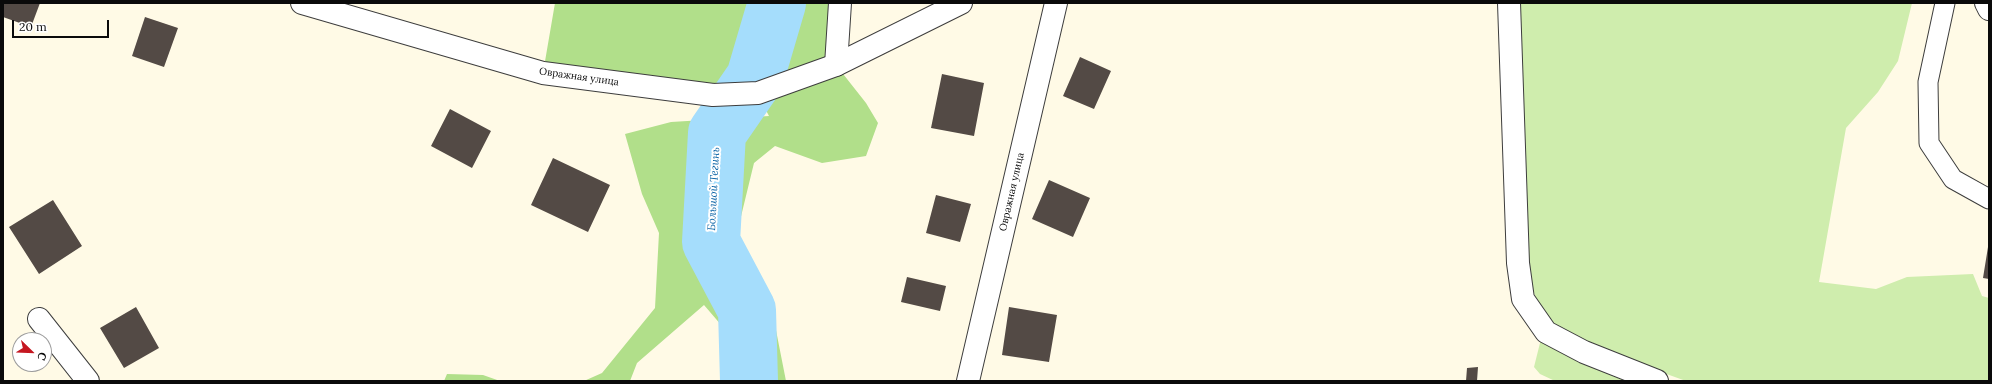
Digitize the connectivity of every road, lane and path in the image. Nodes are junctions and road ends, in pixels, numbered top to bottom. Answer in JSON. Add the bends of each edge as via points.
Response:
{"nodes":[{"id":1,"x":302,"y":3,"type":"edge"},
{"id":2,"x":840,"y":3,"type":"edge"},
{"id":3,"x":961,"y":3,"type":"edge"},
{"id":4,"x":1056,"y":3,"type":"edge"},
{"id":5,"x":1509,"y":3,"type":"edge"},
{"id":6,"x":1945,"y":3,"type":"edge"},
{"id":7,"x":1986,"y":3,"type":"edge"},
{"id":8,"x":1989,"y":9,"type":"edge"},
{"id":9,"x":836,"y":65,"type":"junction"},
{"id":10,"x":1989,"y":199,"type":"edge"},
{"id":11,"x":40,"y":319,"type":"dead end"},
{"id":12,"x":88,"y":381,"type":"edge"},
{"id":13,"x":968,"y":381,"type":"edge"},
{"id":14,"x":1657,"y":381,"type":"edge"}],
"edges":[{"from":1,"to":9,"type":"street","name":"Овражная улица","via":[[543,72],[713,95],[758,93]]},
{"from":2,"to":9,"type":"street"},
{"from":3,"to":9,"type":"street","name":"Овражная улица"},
{"from":4,"to":13,"type":"street","name":"Овражная улица"},
{"from":5,"to":14,"type":"street","via":[[1518,263],[1523,300],[1546,332],[1584,352]]},
{"from":6,"to":10,"type":"lane","via":[[1928,82],[1930,142],[1953,179]]},
{"from":7,"to":8,"type":"street"},
{"from":11,"to":12,"type":"street"}]}
